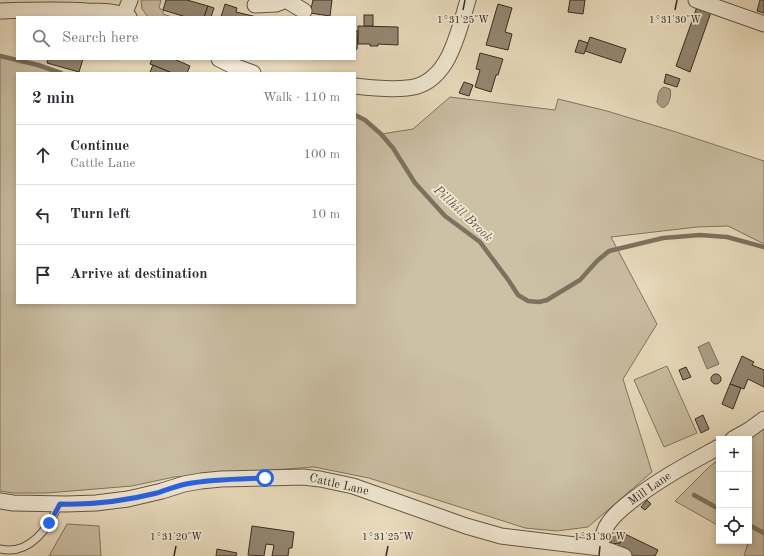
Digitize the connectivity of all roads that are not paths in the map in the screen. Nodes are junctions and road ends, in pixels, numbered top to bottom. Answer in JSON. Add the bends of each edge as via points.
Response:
{"nodes":[{"id":1,"x":130,"y":0,"type":"edge"},
{"id":2,"x":286,"y":0,"type":"edge"},
{"id":3,"x":468,"y":0,"type":"edge"},
{"id":4,"x":696,"y":0,"type":"edge"},
{"id":5,"x":255,"y":5,"type":"dead end"},
{"id":6,"x":0,"y":11,"type":"edge"},
{"id":7,"x":304,"y":11,"type":"dead end"},
{"id":8,"x":127,"y":16,"type":"edge"},
{"id":9,"x":764,"y":24,"type":"edge"},
{"id":10,"x":221,"y":60,"type":"edge"},
{"id":11,"x":251,"y":72,"type":"edge"},
{"id":12,"x":356,"y":86,"type":"edge"},
{"id":13,"x":764,"y":419,"type":"edge"},
{"id":14,"x":738,"y":436,"type":"edge"},
{"id":15,"x":716,"y":449,"type":"edge"},
{"id":16,"x":0,"y":501,"type":"edge"},
{"id":17,"x":60,"y":504,"type":"junction"},
{"id":18,"x":600,"y":548,"type":"junction"},
{"id":19,"x":3,"y":552,"type":"edge"},
{"id":20,"x":624,"y":556,"type":"edge"}],
"edges":[{"from":1,"to":8,"type":"street"},
{"from":2,"to":5,"type":"street","via":[[276,4]]},
{"from":2,"to":7,"type":"street"},
{"from":3,"to":12,"type":"street","via":[[450,54],[436,75],[408,88]]},
{"from":4,"to":9,"type":"street"},
{"from":6,"to":8,"type":"street","via":[[77,10]]},
{"from":10,"to":11,"type":"street"},
{"from":13,"to":14,"type":"street"},
{"from":15,"to":18,"type":"street","name":"Mill Lane","via":[[662,479],[627,504],[611,519]]},
{"from":16,"to":17,"type":"street","name":"Cattle Lane"},
{"from":17,"to":18,"type":"street","name":"Cattle Lane","via":[[113,502],[184,484],[221,479],[314,478],[359,488],[462,525],[501,536]]},
{"from":17,"to":19,"type":"lane","via":[[34,541],[28,546]]},
{"from":18,"to":20,"type":"street","name":"Cattle Lane"}]}
